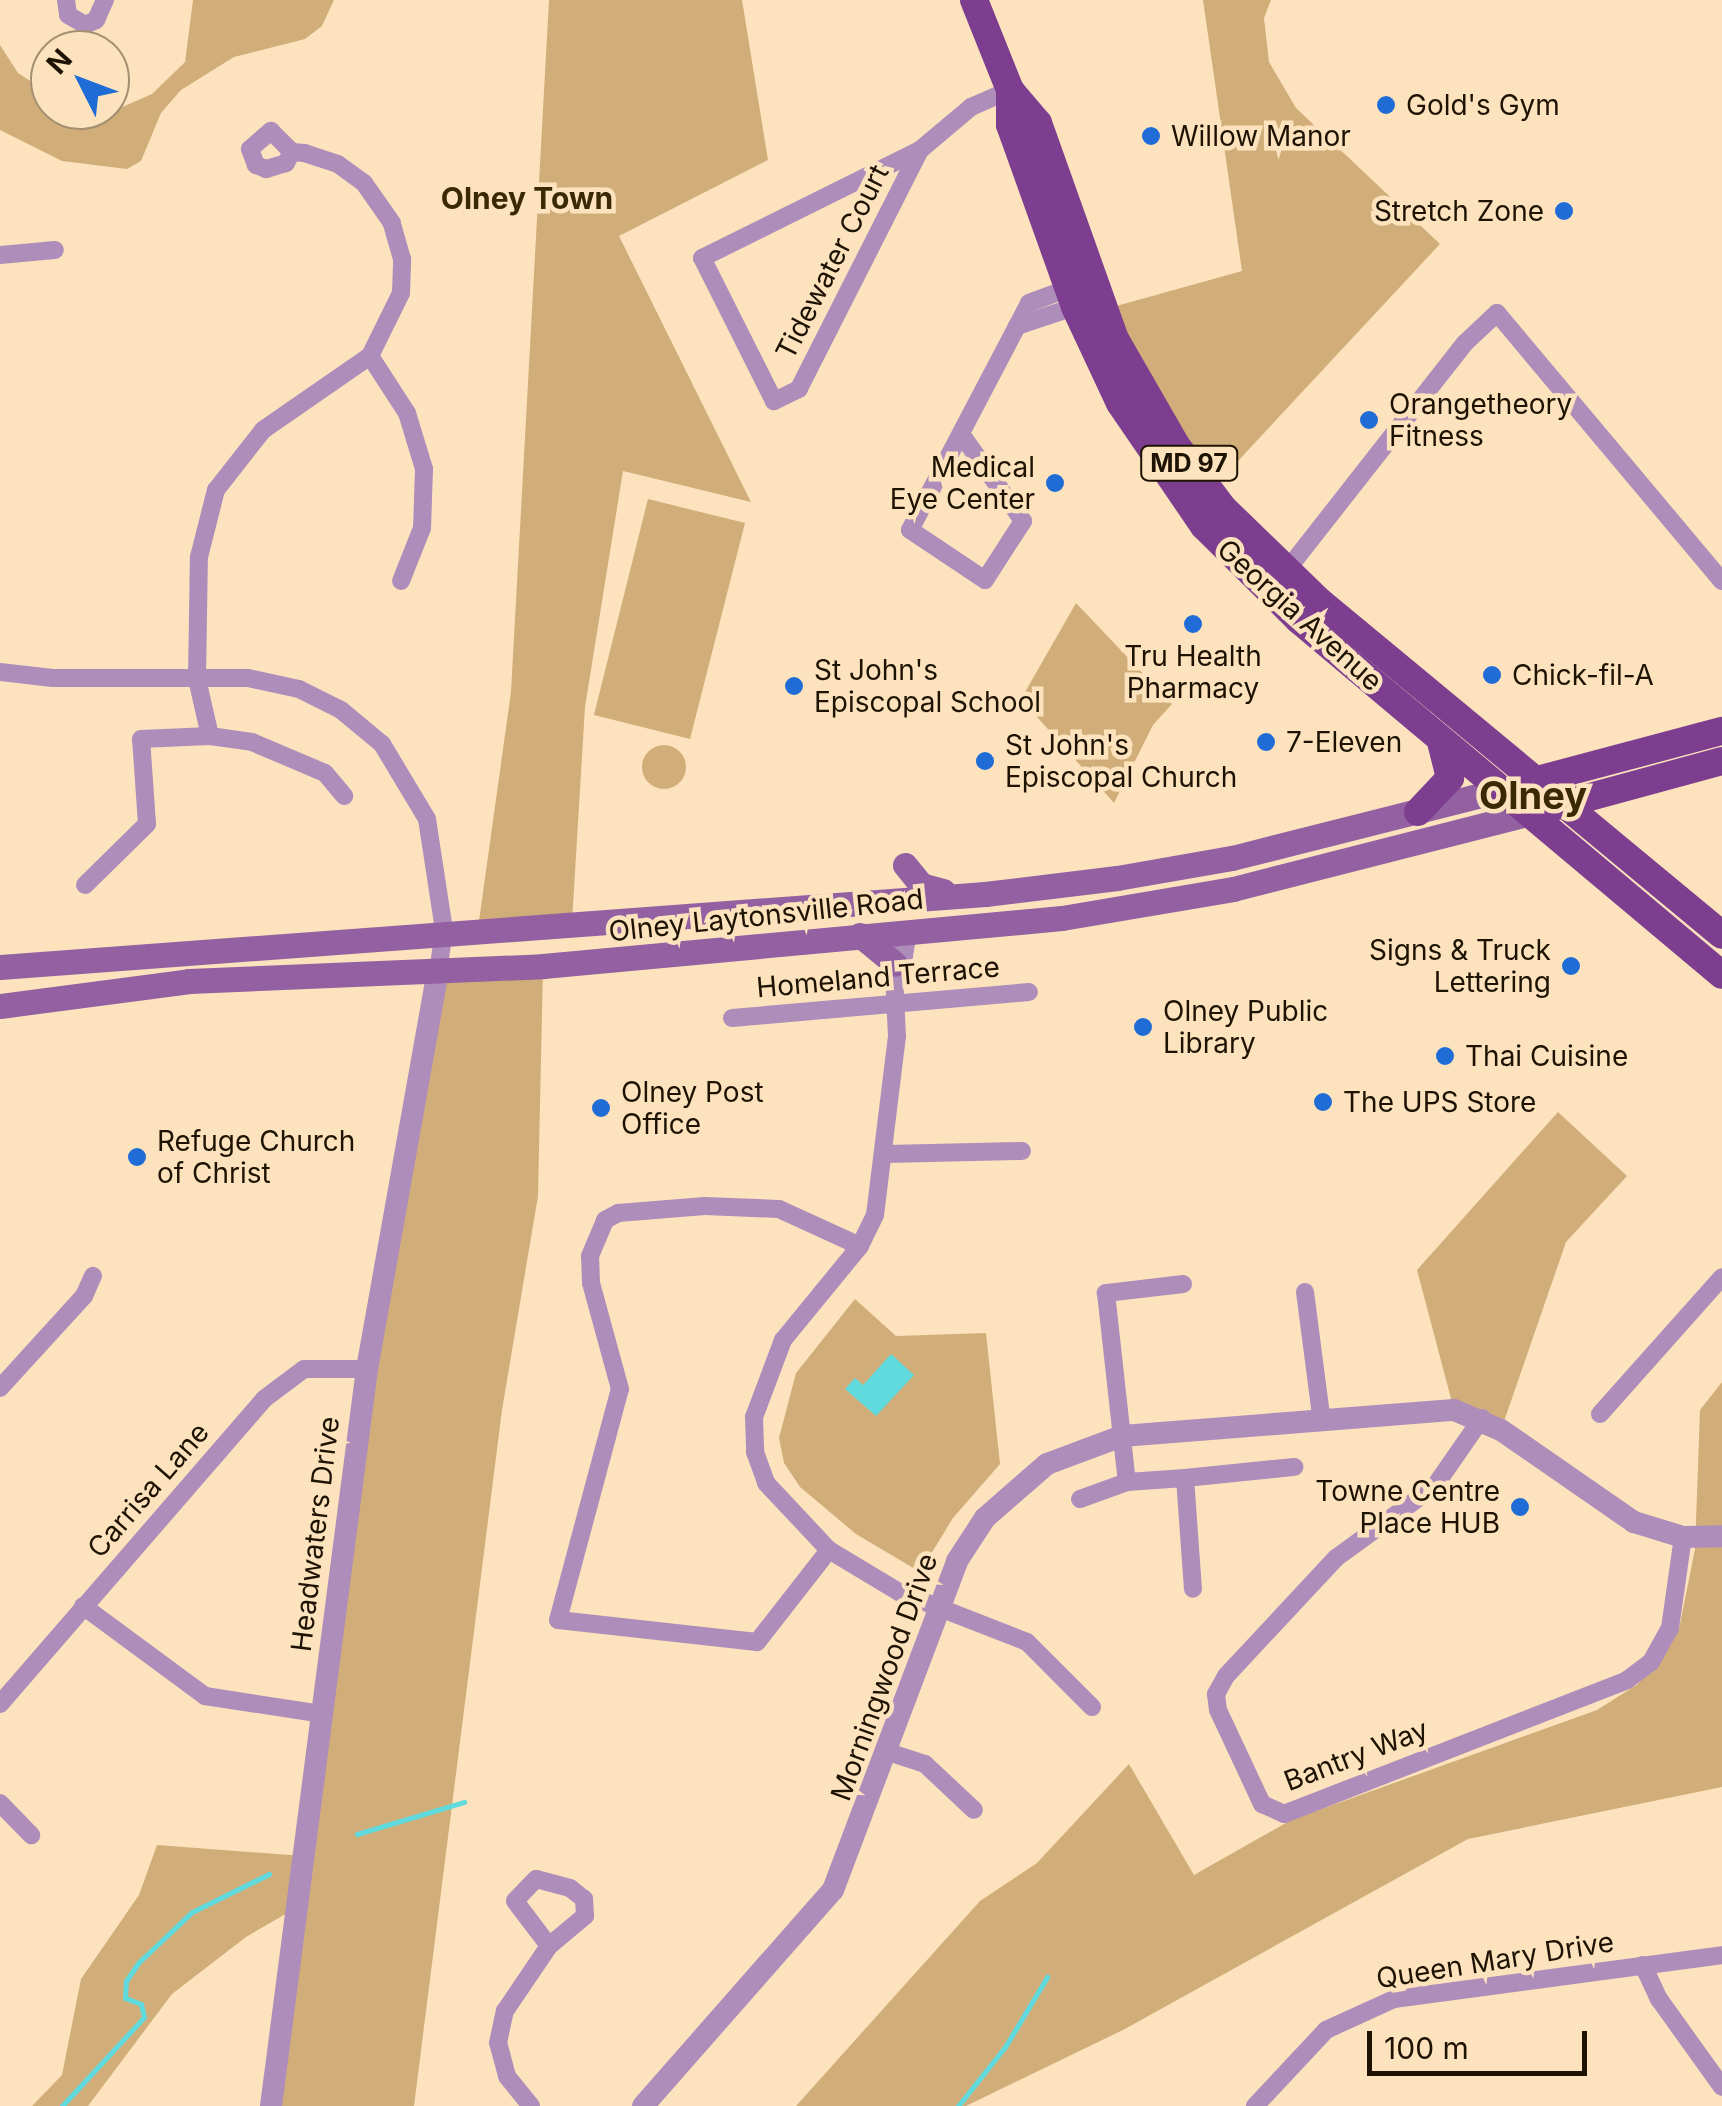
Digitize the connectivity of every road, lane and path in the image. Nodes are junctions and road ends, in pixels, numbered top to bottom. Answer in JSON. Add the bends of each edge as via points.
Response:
{"nodes":[{"id":1,"x":66,"y":0,"type":"edge"},
{"id":2,"x":105,"y":0,"type":"edge"},
{"id":3,"x":974,"y":0,"type":"edge"},
{"id":4,"x":1010,"y":90,"type":"junction"},
{"id":5,"x":920,"y":150,"type":"junction"},
{"id":6,"x":292,"y":152,"type":"dead end"},
{"id":7,"x":55,"y":250,"type":"dead end"},
{"id":8,"x":0,"y":255,"type":"edge"},
{"id":9,"x":1083,"y":293,"type":"junction"},
{"id":10,"x":370,"y":356,"type":"junction"},
{"id":11,"x":961,"y":434,"type":"junction"},
{"id":12,"x":400,"y":581,"type":"dead end"},
{"id":13,"x":1275,"y":581,"type":"junction"},
{"id":14,"x":1722,"y":581,"type":"edge"},
{"id":15,"x":0,"y":672,"type":"edge"},
{"id":16,"x":197,"y":679,"type":"junction"},
{"id":17,"x":1722,"y":730,"type":"edge"},
{"id":18,"x":210,"y":736,"type":"junction"},
{"id":19,"x":1441,"y":740,"type":"junction"},
{"id":20,"x":1722,"y":761,"type":"edge"},
{"id":21,"x":1536,"y":781,"type":"junction"},
{"id":22,"x":1643,"y":782,"type":"junction"},
{"id":23,"x":1500,"y":790,"type":"junction"},
{"id":24,"x":344,"y":796,"type":"dead end"},
{"id":25,"x":1565,"y":803,"type":"junction"},
{"id":26,"x":1418,"y":812,"type":"junction"},
{"id":27,"x":1528,"y":814,"type":"junction"},
{"id":28,"x":1620,"y":849,"type":"junction"},
{"id":29,"x":905,"y":865,"type":"dead end"},
{"id":30,"x":84,"y":885,"type":"dead end"},
{"id":31,"x":958,"y":896,"type":"junction"},
{"id":32,"x":444,"y":930,"type":"junction"},
{"id":33,"x":900,"y":931,"type":"junction"},
{"id":34,"x":860,"y":935,"type":"junction"},
{"id":35,"x":1722,"y":935,"type":"edge"},
{"id":36,"x":0,"y":967,"type":"edge"},
{"id":37,"x":438,"y":972,"type":"junction"},
{"id":38,"x":1722,"y":975,"type":"edge"},
{"id":39,"x":897,"y":984,"type":"junction"},
{"id":40,"x":1029,"y":992,"type":"dead end"},
{"id":41,"x":0,"y":1006,"type":"edge"},
{"id":42,"x":732,"y":1018,"type":"dead end"},
{"id":43,"x":1022,"y":1151,"type":"dead end"},
{"id":44,"x":886,"y":1154,"type":"junction"},
{"id":45,"x":860,"y":1246,"type":"junction"},
{"id":46,"x":94,"y":1276,"type":"dead end"},
{"id":47,"x":1722,"y":1277,"type":"edge"},
{"id":48,"x":1183,"y":1284,"type":"dead end"},
{"id":49,"x":1304,"y":1292,"type":"dead end"},
{"id":50,"x":367,"y":1370,"type":"junction"},
{"id":51,"x":0,"y":1388,"type":"edge"},
{"id":52,"x":1600,"y":1414,"type":"dead end"},
{"id":53,"x":1321,"y":1416,"type":"junction"},
{"id":54,"x":1482,"y":1418,"type":"junction"},
{"id":55,"x":1122,"y":1436,"type":"junction"},
{"id":56,"x":1294,"y":1466,"type":"dead end"},
{"id":57,"x":1184,"y":1478,"type":"junction"},
{"id":58,"x":1126,"y":1482,"type":"junction"},
{"id":59,"x":1080,"y":1500,"type":"dead end"},
{"id":60,"x":1722,"y":1536,"type":"edge"},
{"id":61,"x":1684,"y":1537,"type":"junction"},
{"id":62,"x":829,"y":1550,"type":"junction"},
{"id":63,"x":1193,"y":1589,"type":"dead end"},
{"id":64,"x":937,"y":1605,"type":"junction"},
{"id":65,"x":83,"y":1606,"type":"junction"},
{"id":66,"x":0,"y":1704,"type":"edge"},
{"id":67,"x":1092,"y":1707,"type":"dead end"},
{"id":68,"x":322,"y":1714,"type":"junction"},
{"id":69,"x":888,"y":1752,"type":"junction"},
{"id":70,"x":0,"y":1803,"type":"edge"},
{"id":71,"x":974,"y":1810,"type":"dead end"},
{"id":72,"x":31,"y":1835,"type":"dead end"},
{"id":73,"x":549,"y":1946,"type":"dead end"},
{"id":74,"x":1722,"y":1955,"type":"edge"},
{"id":75,"x":1643,"y":1965,"type":"junction"},
{"id":76,"x":1722,"y":2087,"type":"edge"},
{"id":77,"x":271,"y":2106,"type":"edge"},
{"id":78,"x":531,"y":2106,"type":"edge"},
{"id":79,"x":643,"y":2106,"type":"edge"},
{"id":80,"x":1255,"y":2106,"type":"edge"}],
"edges":[{"from":1,"to":2,"type":"street","via":[[68,14],[85,24],[96,20]]},
{"from":3,"to":4,"type":"main road","name":"Georgia Avenue","number":"MD 97"},
{"from":4,"to":5,"type":"street","name":"Tidewater Court","via":[[971,106]]},
{"from":4,"to":9,"type":"main road","name":"Georgia Avenue","number":"MD 97","via":[[1010,125]]},
{"from":5,"to":5,"type":"street","name":"Tidewater Court","via":[[702,258],[774,402],[799,389]]},
{"from":6,"to":10,"type":"street","via":[[338,164],[364,184],[392,223],[402,260],[401,293]]},
{"from":7,"to":8,"type":"street"},
{"from":9,"to":11,"type":"street","via":[[1029,303]]},
{"from":9,"to":13,"type":"main road","name":"Georgia Avenue","number":"MD 97","via":[[1176,445]]},
{"from":9,"to":13,"type":"main road","name":"Georgia Avenue","number":"MD 97","via":[[1094,350],[1156,462],[1204,526]]},
{"from":10,"to":12,"type":"street","via":[[407,412],[424,469],[422,528]]},
{"from":10,"to":16,"type":"street","via":[[263,430],[216,490],[199,557]]},
{"from":11,"to":11,"type":"street","via":[[910,530],[985,580],[1022,521]]},
{"from":13,"to":14,"type":"street","via":[[1465,343],[1497,313]]},
{"from":13,"to":19,"type":"main road","name":"Georgia Avenue"},
{"from":13,"to":21,"type":"main road","name":"Georgia Avenue","number":"MD 97"},
{"from":15,"to":16,"type":"street"},
{"from":16,"to":18,"type":"street"},
{"from":16,"to":32,"type":"street","via":[[248,678],[300,688],[382,744],[428,820]]},
{"from":17,"to":21,"type":"main road"},
{"from":18,"to":24,"type":"street","via":[[252,742],[326,774]]},
{"from":18,"to":30,"type":"street","via":[[141,738],[147,824]]},
{"from":19,"to":23,"type":"main road","name":"Georgia Avenue"},
{"from":19,"to":26,"type":"main road","via":[[1450,778]]},
{"from":20,"to":22,"type":"main road"},
{"from":21,"to":23,"type":"main road"},
{"from":21,"to":25,"type":"main road","name":"Georgia Avenue","number":"MD 97"},
{"from":22,"to":25,"type":"main road"},
{"from":22,"to":28,"type":"main road","via":[[1606,813]]},
{"from":23,"to":26,"type":"main road","name":"Olney Laytonsville Road"},
{"from":23,"to":27,"type":"main road","name":"Georgia Avenue"},
{"from":25,"to":27,"type":"main road"},
{"from":25,"to":28,"type":"main road","name":"Georgia Avenue","number":"MD 97"},
{"from":26,"to":31,"type":"main road","name":"Olney Laytonsville Road","via":[[1189,867]]},
{"from":27,"to":33,"type":"main road","name":"Olney Laytonsville Road","via":[[1148,906]]},
{"from":27,"to":38,"type":"main road","name":"Georgia Avenue"},
{"from":28,"to":35,"type":"main road","name":"Georgia Avenue","number":"MD 97"},
{"from":29,"to":31,"type":"main road","via":[[921,885]]},
{"from":31,"to":32,"type":"main road","name":"Olney Laytonsville Road"},
{"from":32,"to":36,"type":"main road","name":"Olney Laytonsville Road"},
{"from":32,"to":37,"type":"street"},
{"from":33,"to":34,"type":"main road","name":"Olney Laytonsville Road"},
{"from":33,"to":39,"type":"street"},
{"from":34,"to":37,"type":"main road","name":"Olney Laytonsville Road"},
{"from":34,"to":39,"type":"main road"},
{"from":37,"to":41,"type":"main road","name":"Olney Laytonsville Road","via":[[189,980]]},
{"from":37,"to":50,"type":"street","name":"Headwaters Drive"},
{"from":39,"to":40,"type":"street","name":"Homeland Terrace"},
{"from":39,"to":42,"type":"street","name":"Homeland Terrace"},
{"from":39,"to":44,"type":"street"},
{"from":43,"to":44,"type":"street"},
{"from":44,"to":45,"type":"street","via":[[875,1215]]},
{"from":45,"to":62,"type":"street","via":[[783,1340],[754,1418],[766,1484]]},
{"from":45,"to":62,"type":"street","via":[[779,1209],[705,1206],[618,1213],[605,1220],[590,1256],[591,1283],[620,1389],[558,1620],[757,1642]]},
{"from":46,"to":51,"type":"street","via":[[84,1296]]},
{"from":47,"to":52,"type":"street"},
{"from":48,"to":55,"type":"street","via":[[1106,1293]]},
{"from":49,"to":53,"type":"street"},
{"from":50,"to":65,"type":"street","name":"Carrisa Lane","via":[[321,1366],[290,1375]]},
{"from":50,"to":68,"type":"street","name":"Headwaters Drive"},
{"from":53,"to":54,"type":"street","name":"Morningwood Drive","via":[[1430,1408]]},
{"from":53,"to":55,"type":"street","name":"Morningwood Drive"},
{"from":54,"to":61,"type":"street","name":"Morningwood Drive","via":[[1634,1522]]},
{"from":54,"to":61,"type":"street","name":"Bantry Way","via":[[1435,1486],[1336,1558],[1226,1676],[1216,1694],[1218,1710],[1262,1804],[1284,1814],[1627,1680],[1650,1662],[1670,1628]]},
{"from":55,"to":58,"type":"street"},
{"from":55,"to":64,"type":"street","name":"Morningwood Drive","via":[[1047,1464],[1012,1489],[957,1561]]},
{"from":56,"to":57,"type":"street"},
{"from":57,"to":58,"type":"street"},
{"from":57,"to":63,"type":"street"},
{"from":58,"to":59,"type":"street"},
{"from":60,"to":61,"type":"street","name":"Morningwood Drive"},
{"from":62,"to":64,"type":"street","via":[[899,1592]]},
{"from":64,"to":67,"type":"street","via":[[1027,1642]]},
{"from":64,"to":69,"type":"street","name":"Morningwood Drive"},
{"from":65,"to":66,"type":"street","name":"Carrisa Lane"},
{"from":65,"to":68,"type":"street","via":[[205,1696]]},
{"from":68,"to":77,"type":"street","name":"Headwaters Drive"},
{"from":69,"to":71,"type":"street","via":[[925,1764]]},
{"from":69,"to":79,"type":"street","name":"Morningwood Drive","via":[[846,1866],[824,1904]]},
{"from":70,"to":72,"type":"street"},
{"from":73,"to":78,"type":"street","via":[[505,2012],[498,2043],[507,2076]]},
{"from":74,"to":75,"type":"street","name":"Queen Mary Drive"},
{"from":75,"to":76,"type":"street","via":[[1659,1999]]},
{"from":75,"to":80,"type":"street","name":"Queen Mary Drive","via":[[1412,1995],[1367,2008],[1302,2050]]}]}
